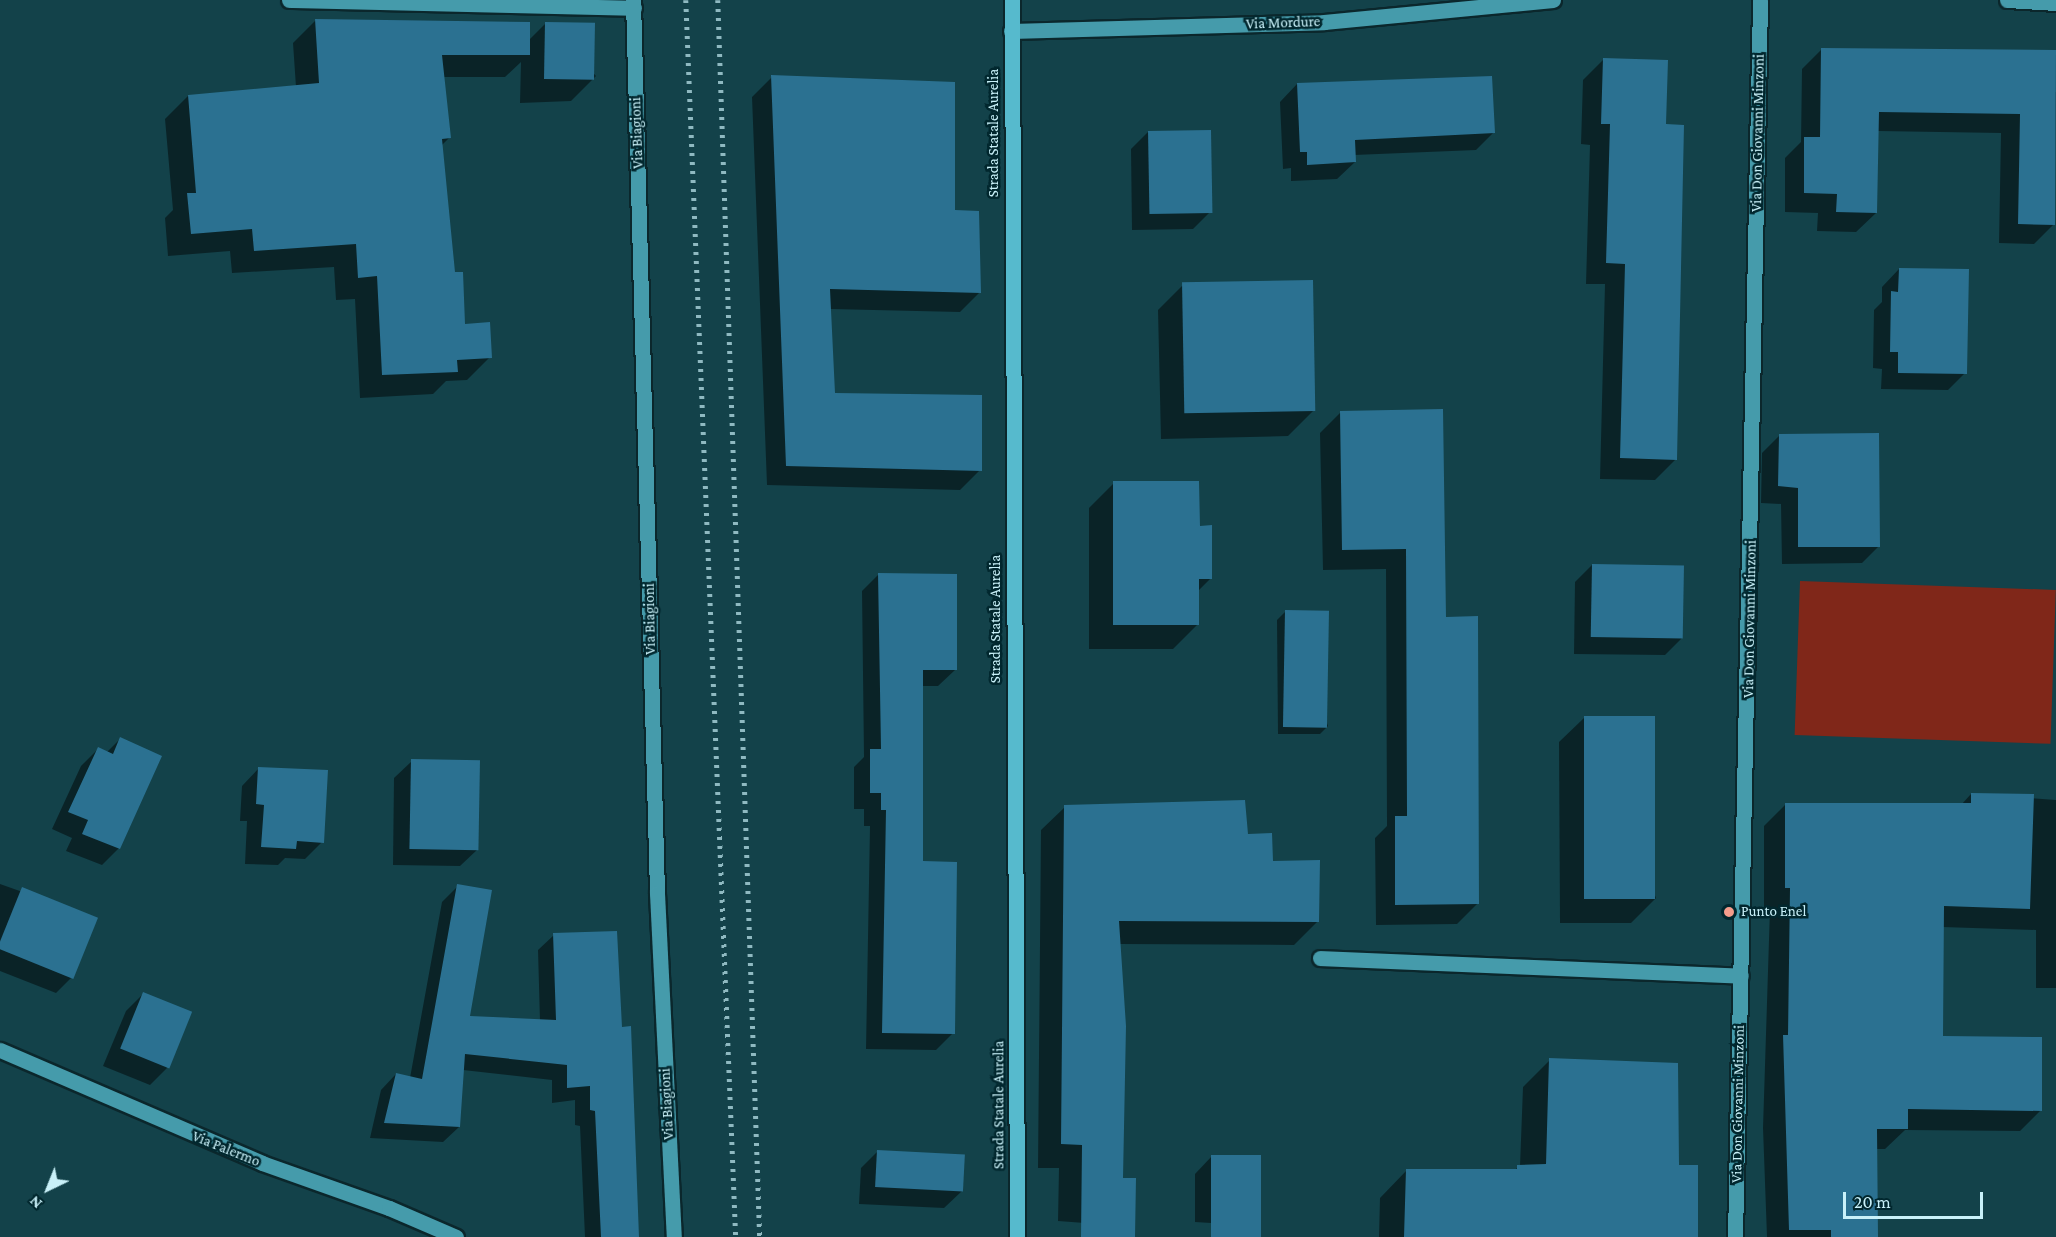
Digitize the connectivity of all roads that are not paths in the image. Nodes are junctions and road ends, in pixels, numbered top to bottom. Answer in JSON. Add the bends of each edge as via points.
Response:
{"nodes":[{"id":1,"x":289,"y":0,"type":"edge"},
{"id":2,"x":1012,"y":0,"type":"edge"},
{"id":3,"x":1553,"y":0,"type":"edge"},
{"id":4,"x":1760,"y":0,"type":"edge"},
{"id":5,"x":2007,"y":0,"type":"edge"},
{"id":6,"x":2056,"y":3,"type":"edge"},
{"id":7,"x":633,"y":4,"type":"edge"},
{"id":8,"x":1011,"y":31,"type":"junction"},
{"id":9,"x":1320,"y":958,"type":"dead end"},
{"id":10,"x":1741,"y":976,"type":"junction"},
{"id":11,"x":1,"y":1054,"type":"edge"},
{"id":12,"x":456,"y":1237,"type":"edge"},
{"id":13,"x":674,"y":1237,"type":"edge"},
{"id":14,"x":1017,"y":1237,"type":"edge"},
{"id":15,"x":1735,"y":1237,"type":"edge"}],
"edges":[{"from":1,"to":7,"type":"street"},
{"from":2,"to":8,"type":"main road","name":"Strada Statale Aurelia"},
{"from":3,"to":8,"type":"street","name":"Via Mordure","via":[[1324,22]]},
{"from":4,"to":10,"type":"street","name":"Via Don Giovanni Minzoni"},
{"from":5,"to":6,"type":"street"},
{"from":7,"to":13,"type":"street","name":"Via Biagioni","via":[[657,892]]},
{"from":8,"to":14,"type":"main road","name":"Strada Statale Aurelia"},
{"from":9,"to":10,"type":"street"},
{"from":10,"to":15,"type":"street","name":"Via Don Giovanni Minzoni"},
{"from":11,"to":12,"type":"street","name":"Via Palermo","via":[[251,1159],[389,1208]]}]}
